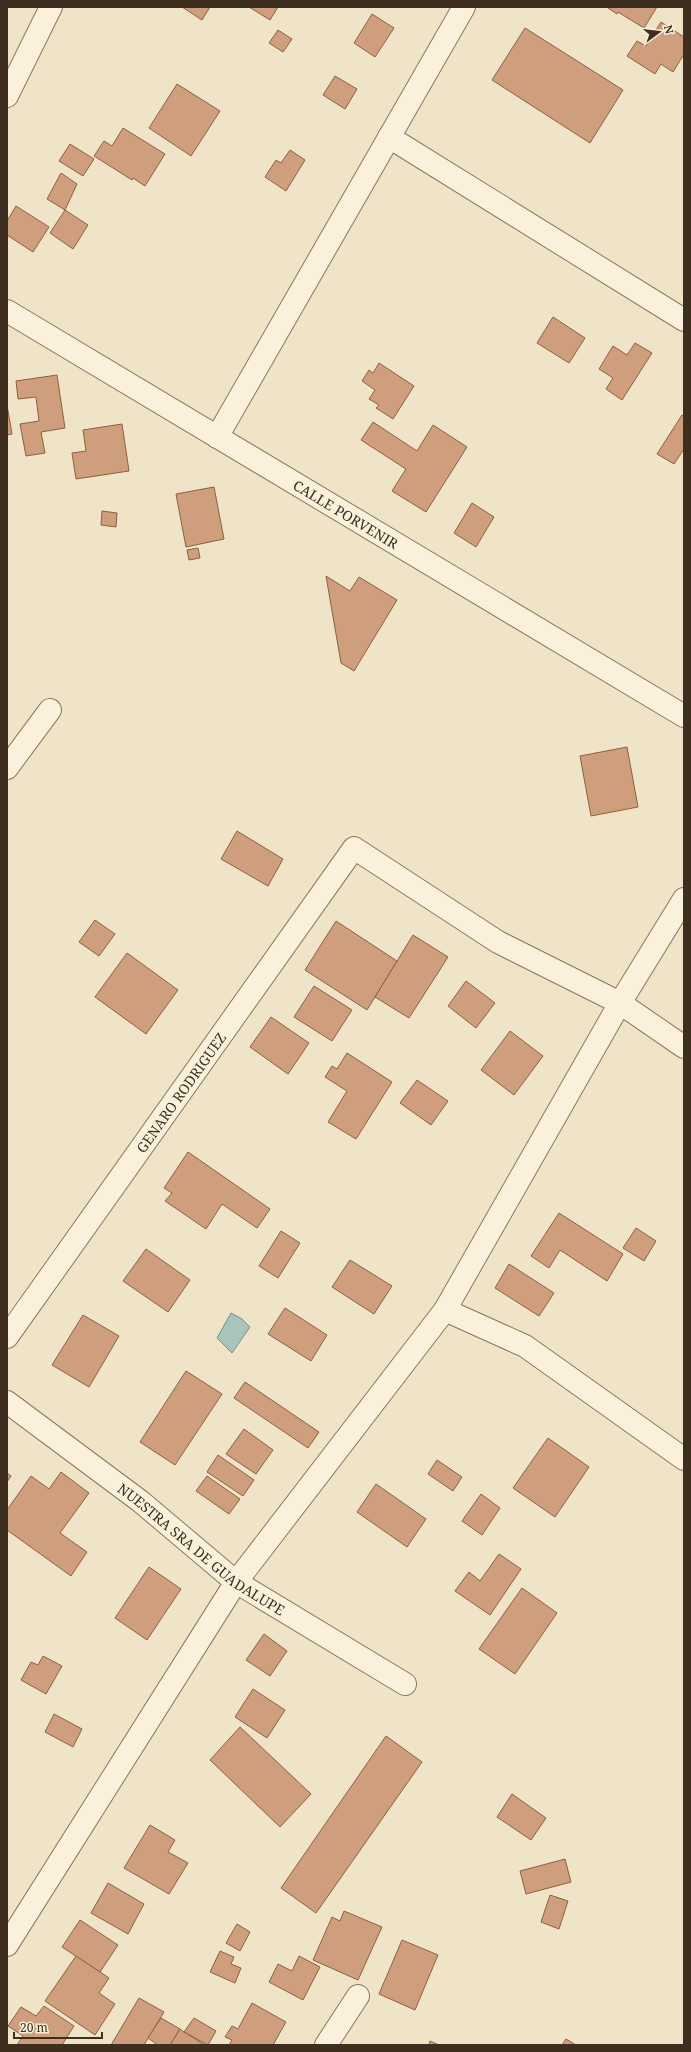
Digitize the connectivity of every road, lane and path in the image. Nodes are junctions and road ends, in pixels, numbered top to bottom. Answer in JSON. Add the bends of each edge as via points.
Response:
{"nodes":[{"id":1,"x":51,"y":7,"type":"edge"},
{"id":2,"x":464,"y":7,"type":"edge"},
{"id":3,"x":7,"y":96,"type":"edge"},
{"id":4,"x":389,"y":137,"type":"junction"},
{"id":5,"x":7,"y":311,"type":"edge"},
{"id":6,"x":684,"y":320,"type":"edge"},
{"id":7,"x":217,"y":437,"type":"junction"},
{"id":8,"x":50,"y":710,"type":"dead end"},
{"id":9,"x":684,"y":716,"type":"edge"},
{"id":10,"x":7,"y":768,"type":"edge"},
{"id":11,"x":684,"y":899,"type":"edge"},
{"id":12,"x":620,"y":1003,"type":"junction"},
{"id":13,"x":684,"y":1047,"type":"edge"},
{"id":14,"x":444,"y":1310,"type":"junction"},
{"id":15,"x":7,"y":1337,"type":"edge"},
{"id":16,"x":7,"y":1402,"type":"edge"},
{"id":17,"x":684,"y":1459,"type":"edge"},
{"id":18,"x":236,"y":1582,"type":"junction"},
{"id":19,"x":405,"y":1684,"type":"dead end"},
{"id":20,"x":7,"y":1945,"type":"edge"},
{"id":21,"x":358,"y":1996,"type":"dead end"},
{"id":22,"x":326,"y":2045,"type":"edge"}],
"edges":[{"from":1,"to":3,"type":"street"},
{"from":2,"to":4,"type":"street"},
{"from":4,"to":6,"type":"street"},
{"from":4,"to":7,"type":"street"},
{"from":5,"to":7,"type":"street","name":"CALLE PORVENIR"},
{"from":7,"to":9,"type":"street","name":"CALLE PORVENIR"},
{"from":8,"to":10,"type":"street"},
{"from":11,"to":12,"type":"street"},
{"from":12,"to":13,"type":"street"},
{"from":12,"to":14,"type":"street"},
{"from":12,"to":15,"type":"street","name":"GENARO RODRIGUEZ","via":[[498,942],[354,848]]},
{"from":14,"to":17,"type":"street","via":[[524,1346]]},
{"from":14,"to":18,"type":"street"},
{"from":16,"to":18,"type":"street","name":"NUESTRA SRA DE GUADALUPE","via":[[140,1501]]},
{"from":18,"to":19,"type":"street","name":"NUESTRA SRA DE GUADALUPE"},
{"from":18,"to":20,"type":"street"},
{"from":21,"to":22,"type":"street"}]}
